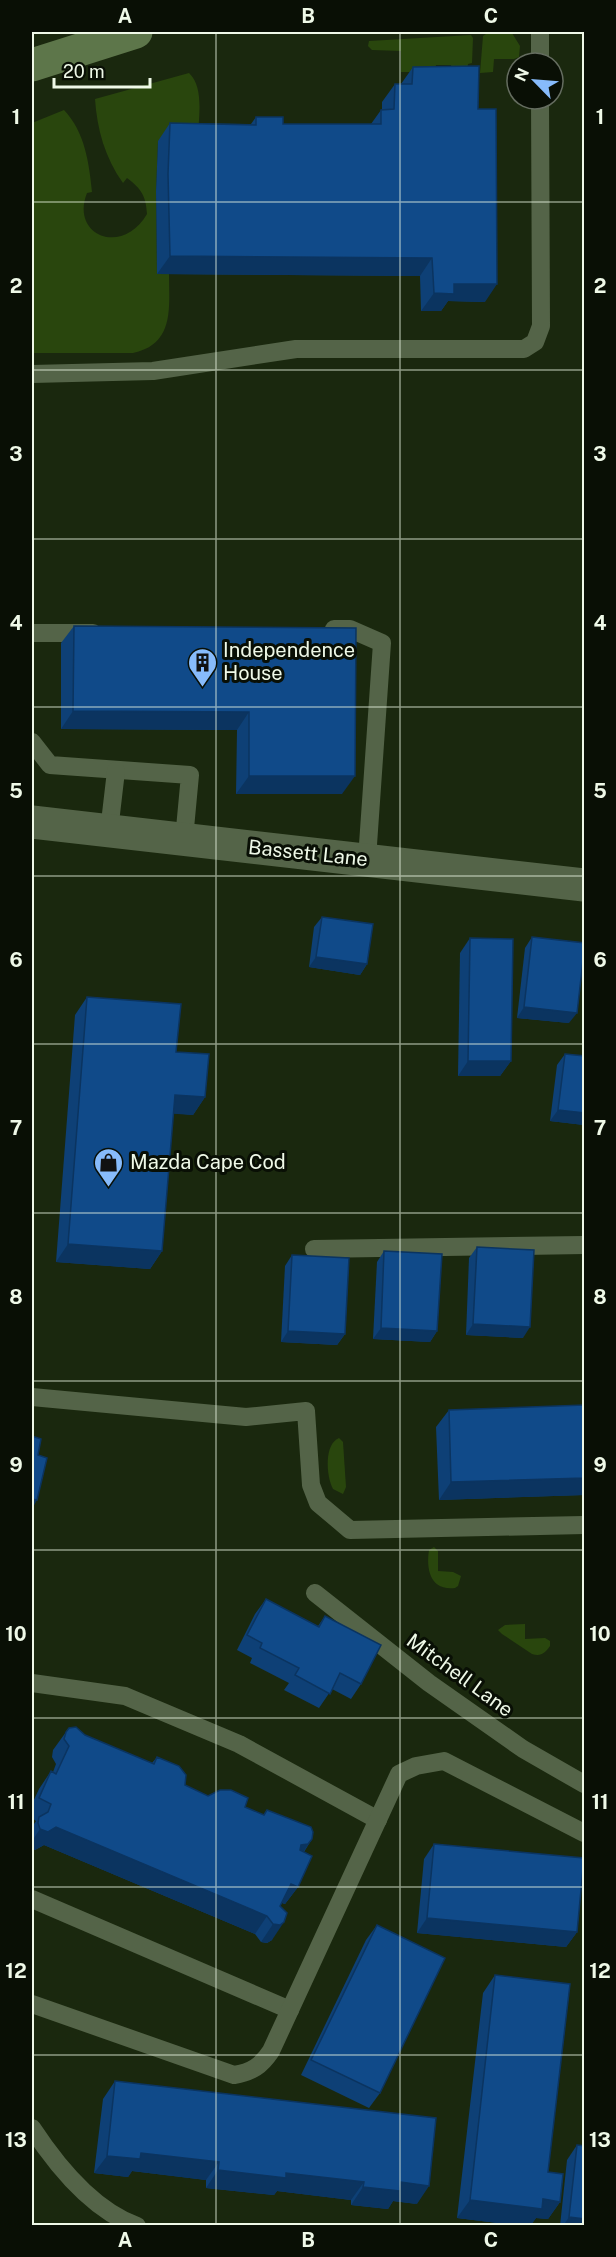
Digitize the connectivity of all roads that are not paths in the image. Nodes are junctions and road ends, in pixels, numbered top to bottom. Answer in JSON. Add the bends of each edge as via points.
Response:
{"nodes":[{"id":1,"x":136,"y":32,"type":"edge"},
{"id":2,"x":540,"y":32,"type":"edge"},
{"id":3,"x":540,"y":51,"type":"edge"},
{"id":4,"x":32,"y":65,"type":"edge"},
{"id":5,"x":540,"y":111,"type":"edge"},
{"id":6,"x":32,"y":374,"type":"edge"},
{"id":7,"x":314,"y":630,"type":"edge"},
{"id":8,"x":114,"y":632,"type":"edge"},
{"id":9,"x":32,"y":633,"type":"edge"},
{"id":10,"x":32,"y":742,"type":"edge"},
{"id":11,"x":116,"y":771,"type":"junction"},
{"id":12,"x":32,"y":822,"type":"edge"},
{"id":13,"x":109,"y":831,"type":"junction"},
{"id":14,"x":184,"y":839,"type":"junction"},
{"id":15,"x":367,"y":859,"type":"junction"},
{"id":16,"x":585,"y":885,"type":"edge"},
{"id":17,"x":585,"y":1245,"type":"edge"},
{"id":18,"x":314,"y":1249,"type":"dead end"},
{"id":19,"x":32,"y":1397,"type":"edge"},
{"id":20,"x":585,"y":1525,"type":"edge"},
{"id":21,"x":315,"y":1593,"type":"dead end"},
{"id":22,"x":32,"y":1683,"type":"edge"},
{"id":23,"x":585,"y":1784,"type":"edge"},
{"id":24,"x":378,"y":1820,"type":"junction"},
{"id":25,"x":585,"y":1833,"type":"edge"},
{"id":26,"x":32,"y":1899,"type":"edge"},
{"id":27,"x":32,"y":2004,"type":"edge"},
{"id":28,"x":290,"y":2010,"type":"junction"},
{"id":29,"x":32,"y":2128,"type":"edge"},
{"id":30,"x":137,"y":2226,"type":"edge"}],
"edges":[{"from":1,"to":4,"type":"main road"},
{"from":2,"to":3,"type":"lane"},
{"from":5,"to":6,"type":"lane","via":[[541,326],[535,342],[524,349],[296,349],[153,371]]},
{"from":7,"to":15,"type":"lane","via":[[350,629],[382,643]]},
{"from":8,"to":9,"type":"lane"},
{"from":10,"to":11,"type":"lane","via":[[50,765]]},
{"from":11,"to":13,"type":"lane"},
{"from":11,"to":14,"type":"lane","via":[[190,775]]},
{"from":12,"to":13,"type":"street","name":"Bassett Lane"},
{"from":13,"to":14,"type":"street","name":"Bassett Lane"},
{"from":14,"to":15,"type":"street","name":"Bassett Lane"},
{"from":15,"to":16,"type":"street","name":"Bassett Lane"},
{"from":17,"to":18,"type":"lane"},
{"from":19,"to":20,"type":"lane","via":[[246,1417],[306,1411],[311,1485],[318,1503],[350,1530]]},
{"from":21,"to":23,"type":"lane","name":"Mitchell Lane","via":[[429,1683],[523,1749]]},
{"from":22,"to":24,"type":"lane","via":[[125,1696],[239,1744]]},
{"from":24,"to":25,"type":"lane","via":[[399,1774],[444,1761]]},
{"from":24,"to":28,"type":"lane"},
{"from":26,"to":28,"type":"lane"},
{"from":27,"to":28,"type":"lane","via":[[234,2075],[262,2063]]},
{"from":29,"to":30,"type":"lane","via":[[74,2182]]}]}
